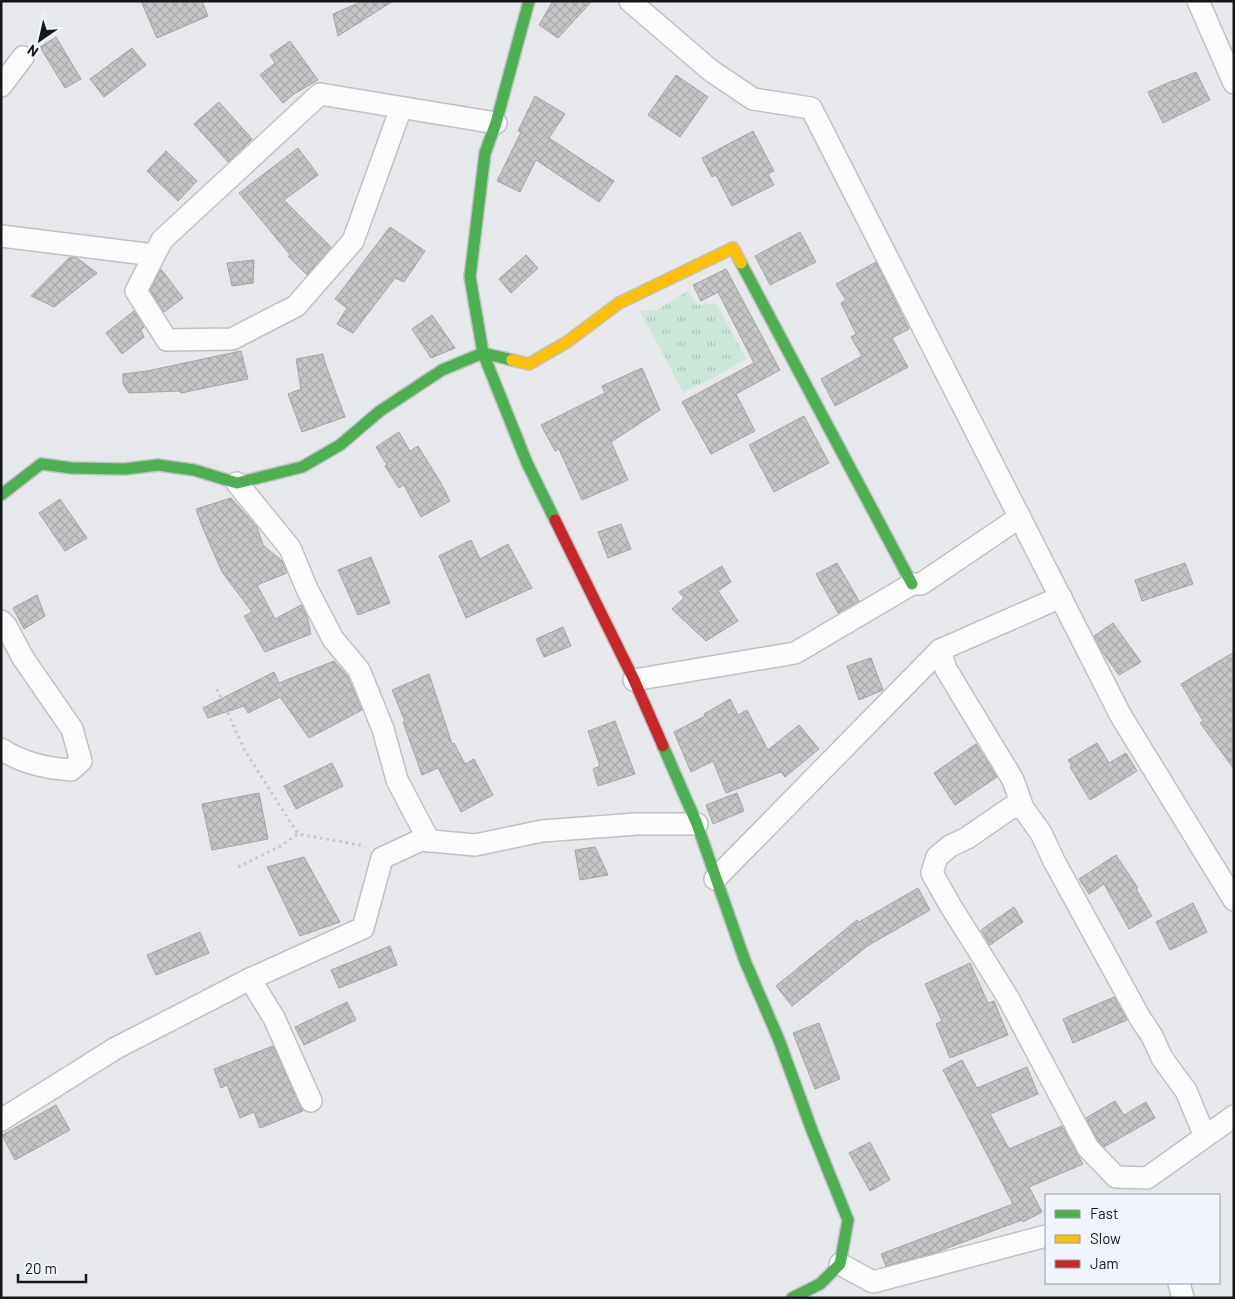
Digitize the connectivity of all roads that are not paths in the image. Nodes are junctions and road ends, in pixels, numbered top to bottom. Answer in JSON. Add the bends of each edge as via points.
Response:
{"nodes":[{"id":1,"x":530,"y":1,"type":"edge"},
{"id":2,"x":630,"y":1,"type":"edge"},
{"id":3,"x":1198,"y":1,"type":"edge"},
{"id":4,"x":23,"y":57,"type":"dead end"},
{"id":5,"x":1234,"y":83,"type":"edge"},
{"id":6,"x":1,"y":86,"type":"edge"},
{"id":7,"x":400,"y":108,"type":"junction"},
{"id":8,"x":496,"y":123,"type":"junction"},
{"id":9,"x":1,"y":236,"type":"edge"},
{"id":10,"x":154,"y":255,"type":"junction"},
{"id":11,"x":483,"y":353,"type":"junction"},
{"id":12,"x":237,"y":482,"type":"junction"},
{"id":13,"x":1,"y":495,"type":"edge"},
{"id":14,"x":1020,"y":517,"type":"junction"},
{"id":15,"x":912,"y":584,"type":"junction"},
{"id":16,"x":1061,"y":597,"type":"junction"},
{"id":17,"x":1,"y":621,"type":"edge"},
{"id":18,"x":940,"y":650,"type":"junction"},
{"id":19,"x":634,"y":680,"type":"junction"},
{"id":20,"x":1,"y":749,"type":"edge"},
{"id":21,"x":1023,"y":808,"type":"junction"},
{"id":22,"x":697,"y":824,"type":"junction"},
{"id":23,"x":429,"y":841,"type":"junction"},
{"id":24,"x":715,"y":879,"type":"junction"},
{"id":25,"x":1234,"y":900,"type":"edge"},
{"id":26,"x":250,"y":979,"type":"junction"},
{"id":27,"x":311,"y":1101,"type":"dead end"},
{"id":28,"x":1234,"y":1116,"type":"edge"},
{"id":29,"x":1,"y":1120,"type":"edge"},
{"id":30,"x":1201,"y":1127,"type":"dead end"},
{"id":31,"x":1045,"y":1236,"type":"edge"},
{"id":32,"x":840,"y":1264,"type":"junction"},
{"id":33,"x":1178,"y":1284,"type":"edge"},
{"id":34,"x":792,"y":1298,"type":"edge"},
{"id":35,"x":1183,"y":1298,"type":"edge"}],
"edges":[{"from":1,"to":8,"type":"street"},
{"from":2,"to":14,"type":"street","via":[[710,70],[753,99],[811,108]]},
{"from":3,"to":5,"type":"street"},
{"from":4,"to":6,"type":"street"},
{"from":7,"to":8,"type":"street"},
{"from":7,"to":10,"type":"street","via":[[320,94],[162,240]]},
{"from":7,"to":10,"type":"street","via":[[353,241],[296,306],[232,339],[167,340],[136,291]]},
{"from":8,"to":11,"type":"street","via":[[485,153],[470,277]]},
{"from":9,"to":10,"type":"street"},
{"from":11,"to":12,"type":"street","via":[[442,370],[380,411],[340,445],[302,467]]},
{"from":11,"to":15,"type":"street","via":[[529,364],[567,342],[619,304],[734,248]]},
{"from":11,"to":19,"type":"street","via":[[527,463]]},
{"from":12,"to":13,"type":"street","via":[[194,470],[158,465],[125,469],[41,464]]},
{"from":12,"to":23,"type":"street","via":[[290,548],[333,638],[359,670],[383,729],[397,780]]},
{"from":14,"to":15,"type":"street","via":[[921,584]]},
{"from":14,"to":16,"type":"street"},
{"from":15,"to":19,"type":"street","via":[[796,653]]},
{"from":16,"to":18,"type":"street"},
{"from":16,"to":25,"type":"street","via":[[1121,716]]},
{"from":17,"to":20,"type":"street","via":[[22,658],[72,729],[81,761],[71,770],[52,768],[14,757]]},
{"from":18,"to":21,"type":"street","via":[[946,669],[1013,780]]},
{"from":18,"to":24,"type":"street"},
{"from":19,"to":22,"type":"street"},
{"from":21,"to":28,"type":"street","via":[[1012,807],[950,846],[937,857],[932,873],[1007,996],[1088,1148],[1116,1176],[1147,1178]]},
{"from":21,"to":30,"type":"street","via":[[1041,833],[1162,1058],[1186,1091]]},
{"from":22,"to":23,"type":"street","via":[[542,830],[474,844]]},
{"from":22,"to":24,"type":"street"},
{"from":23,"to":26,"type":"street","via":[[421,840],[382,858],[363,928]]},
{"from":24,"to":32,"type":"street","via":[[848,1220]]},
{"from":26,"to":27,"type":"street","via":[[274,1018]]},
{"from":26,"to":29,"type":"street","via":[[116,1048]]},
{"from":31,"to":32,"type":"street","via":[[873,1282]]},
{"from":32,"to":34,"type":"street","via":[[820,1284]]},
{"from":33,"to":35,"type":"street"}]}
